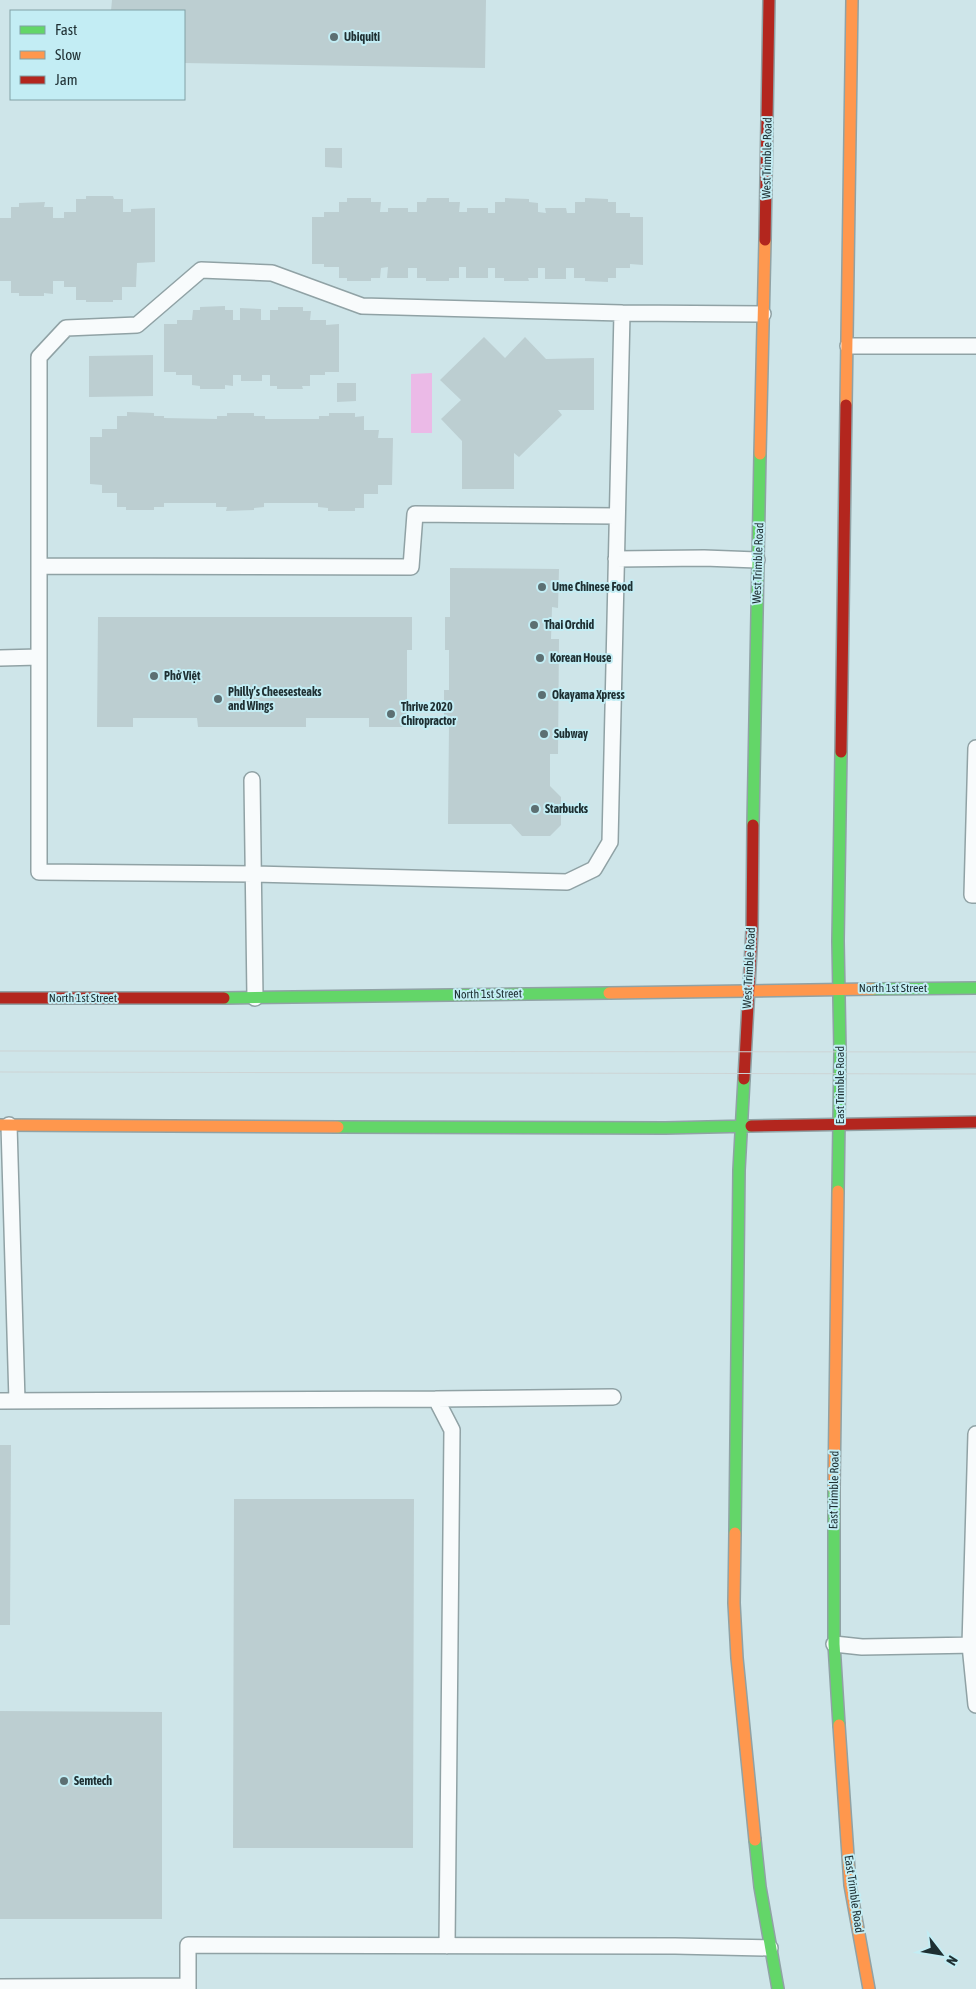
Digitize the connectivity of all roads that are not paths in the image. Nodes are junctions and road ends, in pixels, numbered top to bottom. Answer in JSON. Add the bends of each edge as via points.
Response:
{"nodes":[{"id":1,"x":769,"y":0,"type":"edge"},
{"id":2,"x":852,"y":0,"type":"edge"},
{"id":3,"x":622,"y":313,"type":"junction"},
{"id":4,"x":763,"y":314,"type":"junction"},
{"id":5,"x":848,"y":346,"type":"junction"},
{"id":6,"x":976,"y":346,"type":"edge"},
{"id":7,"x":616,"y":516,"type":"junction"},
{"id":8,"x":616,"y":558,"type":"junction"},
{"id":9,"x":757,"y":560,"type":"junction"},
{"id":10,"x":39,"y":566,"type":"junction"},
{"id":11,"x":39,"y":657,"type":"junction"},
{"id":12,"x":0,"y":658,"type":"edge"},
{"id":13,"x":976,"y":748,"type":"edge"},
{"id":14,"x":252,"y":780,"type":"dead end"},
{"id":15,"x":254,"y":874,"type":"junction"},
{"id":16,"x":976,"y":895,"type":"edge"},
{"id":17,"x":976,"y":988,"type":"edge"},
{"id":18,"x":841,"y":989,"type":"junction"},
{"id":19,"x":748,"y":990,"type":"junction"},
{"id":20,"x":0,"y":998,"type":"edge"},
{"id":21,"x":255,"y":998,"type":"junction"},
{"id":22,"x":976,"y":1122,"type":"edge"},
{"id":23,"x":840,"y":1124,"type":"junction"},
{"id":24,"x":4,"y":1125,"type":"edge"},
{"id":25,"x":740,"y":1126,"type":"junction"},
{"id":26,"x":613,"y":1397,"type":"dead end"},
{"id":27,"x":436,"y":1399,"type":"junction"},
{"id":28,"x":0,"y":1400,"type":"edge"},
{"id":29,"x":17,"y":1400,"type":"junction"},
{"id":30,"x":976,"y":1434,"type":"edge"},
{"id":31,"x":834,"y":1644,"type":"junction"},
{"id":32,"x":973,"y":1645,"type":"edge"},
{"id":33,"x":976,"y":1705,"type":"edge"},
{"id":34,"x":447,"y":1946,"type":"junction"},
{"id":35,"x":770,"y":1948,"type":"junction"},
{"id":36,"x":0,"y":1987,"type":"edge"},
{"id":37,"x":188,"y":1988,"type":"edge"},
{"id":38,"x":778,"y":1989,"type":"edge"},
{"id":39,"x":869,"y":1989,"type":"edge"}],
"edges":[{"from":1,"to":4,"type":"main road","name":"West Trimble Road"},
{"from":2,"to":5,"type":"main road"},
{"from":3,"to":4,"type":"lane"},
{"from":3,"to":7,"type":"lane"},
{"from":3,"to":10,"type":"lane","via":[[362,306],[272,273],[201,270],[137,325],[66,328],[38,357]]},
{"from":4,"to":9,"type":"main road","name":"West Trimble Road"},
{"from":5,"to":6,"type":"lane"},
{"from":5,"to":18,"type":"main road","via":[[838,941]]},
{"from":7,"to":8,"type":"lane"},
{"from":7,"to":10,"type":"lane","via":[[415,514],[411,567]]},
{"from":8,"to":9,"type":"lane"},
{"from":8,"to":15,"type":"lane","via":[[610,842],[594,869],[567,882]]},
{"from":9,"to":19,"type":"main road","name":"West Trimble Road","via":[[752,930]]},
{"from":10,"to":11,"type":"lane"},
{"from":11,"to":12,"type":"lane"},
{"from":11,"to":15,"type":"lane","via":[[39,872]]},
{"from":13,"to":16,"type":"lane","via":[[972,895]]},
{"from":14,"to":15,"type":"lane"},
{"from":15,"to":21,"type":"lane"},
{"from":17,"to":18,"type":"main road","name":"North 1st Street"},
{"from":18,"to":19,"type":"main road","name":"North 1st Street"},
{"from":18,"to":23,"type":"main road","name":"East Trimble Road"},
{"from":19,"to":21,"type":"main road","name":"North 1st Street"},
{"from":19,"to":25,"type":"main road","name":"West Trimble Road"},
{"from":20,"to":21,"type":"main road","name":"North 1st Street"},
{"from":22,"to":23,"type":"main road"},
{"from":23,"to":25,"type":"main road"},
{"from":23,"to":31,"type":"main road","name":"East Trimble Road"},
{"from":24,"to":25,"type":"main road"},
{"from":24,"to":29,"type":"lane"},
{"from":25,"to":35,"type":"main road","via":[[736,1658],[760,1886]]},
{"from":26,"to":27,"type":"lane"},
{"from":27,"to":29,"type":"lane"},
{"from":27,"to":34,"type":"lane","via":[[452,1430]]},
{"from":28,"to":29,"type":"lane"},
{"from":30,"to":32,"type":"lane"},
{"from":31,"to":32,"type":"lane","via":[[862,1647]]},
{"from":31,"to":39,"type":"main road","name":"East Trimble Road","via":[[850,1885]]},
{"from":32,"to":33,"type":"lane"},
{"from":34,"to":35,"type":"lane"},
{"from":34,"to":37,"type":"lane","via":[[188,1945]]},
{"from":35,"to":38,"type":"main road"},
{"from":36,"to":37,"type":"lane"}]}
